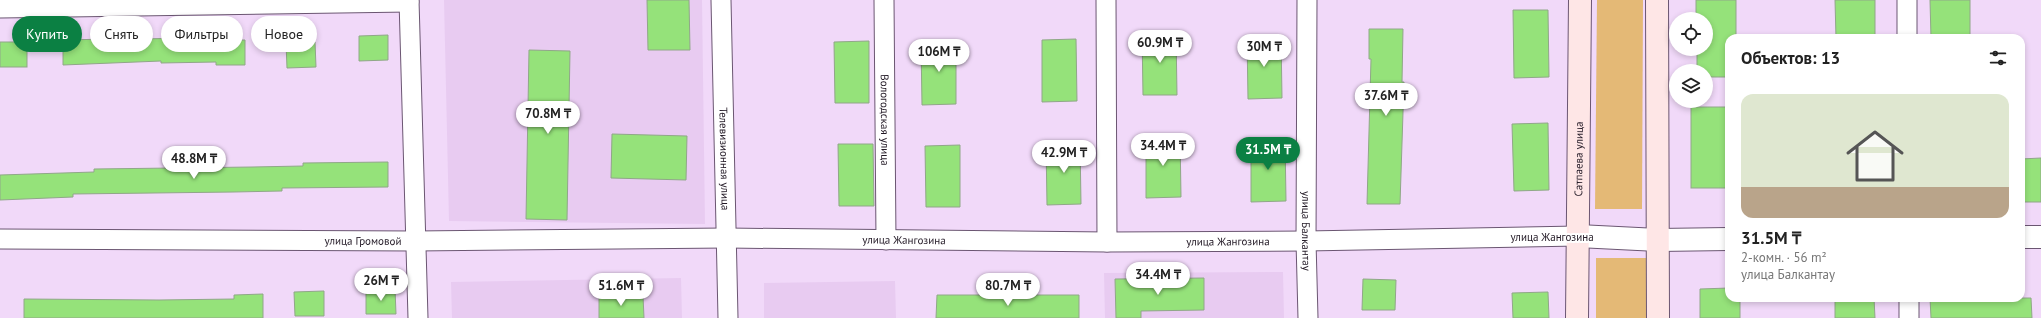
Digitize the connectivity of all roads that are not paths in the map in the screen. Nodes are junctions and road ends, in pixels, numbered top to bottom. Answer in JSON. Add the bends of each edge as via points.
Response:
{"nodes":[{"id":1,"x":721,"y":0,"type":"edge"},
{"id":2,"x":884,"y":0,"type":"edge"},
{"id":3,"x":1106,"y":0,"type":"edge"},
{"id":4,"x":1307,"y":0,"type":"edge"},
{"id":5,"x":1580,"y":0,"type":"edge"},
{"id":6,"x":1656,"y":0,"type":"edge"},
{"id":7,"x":1907,"y":0,"type":"edge"},
{"id":8,"x":409,"y":1,"type":"edge"},
{"id":9,"x":0,"y":8,"type":"edge"},
{"id":10,"x":1907,"y":34,"type":"edge"},
{"id":11,"x":1578,"y":236,"type":"junction"},
{"id":12,"x":2025,"y":237,"type":"edge"},
{"id":13,"x":2041,"y":237,"type":"edge"},
{"id":14,"x":727,"y":238,"type":"junction"},
{"id":15,"x":0,"y":239,"type":"edge"},
{"id":16,"x":1725,"y":239,"type":"edge"},
{"id":17,"x":886,"y":240,"type":"junction"},
{"id":18,"x":1658,"y":240,"type":"junction"},
{"id":19,"x":415,"y":241,"type":"junction"},
{"id":20,"x":1306,"y":241,"type":"junction"},
{"id":21,"x":1107,"y":242,"type":"junction"},
{"id":22,"x":1909,"y":302,"type":"edge"},
{"id":23,"x":418,"y":318,"type":"edge"},
{"id":24,"x":728,"y":318,"type":"edge"},
{"id":25,"x":1308,"y":318,"type":"edge"},
{"id":26,"x":1577,"y":318,"type":"edge"},
{"id":27,"x":1658,"y":318,"type":"edge"},
{"id":28,"x":1909,"y":318,"type":"edge"}],
"edges":[{"from":1,"to":14,"type":"street","name":"Телевизионная улица"},
{"from":2,"to":17,"type":"street","name":"Вологодская улица"},
{"from":3,"to":21,"type":"street"},
{"from":4,"to":20,"type":"street","name":"улица Балкантау"},
{"from":5,"to":11,"type":"main road","name":"Сатпаева улица"},
{"from":6,"to":18,"type":"main road"},
{"from":7,"to":10,"type":"street"},
{"from":8,"to":9,"type":"street"},
{"from":8,"to":19,"type":"street"},
{"from":11,"to":18,"type":"street","name":"улица Жангозина"},
{"from":11,"to":20,"type":"street","name":"улица Жангозина"},
{"from":11,"to":26,"type":"main road","name":"Сатпаева улица"},
{"from":12,"to":13,"type":"street"},
{"from":14,"to":17,"type":"street","name":"улица Жангозина"},
{"from":14,"to":19,"type":"street","name":"улица Громовой"},
{"from":14,"to":24,"type":"street","name":"Телевизионная улица"},
{"from":15,"to":19,"type":"street","name":"улица Громовой"},
{"from":16,"to":18,"type":"street","name":"улица Жангозина"},
{"from":17,"to":21,"type":"street","name":"улица Жангозина"},
{"from":18,"to":27,"type":"main road"},
{"from":19,"to":23,"type":"street"},
{"from":20,"to":21,"type":"street","name":"улица Жангозина"},
{"from":20,"to":25,"type":"street","name":"улица Балкантау"},
{"from":22,"to":28,"type":"street"}]}
